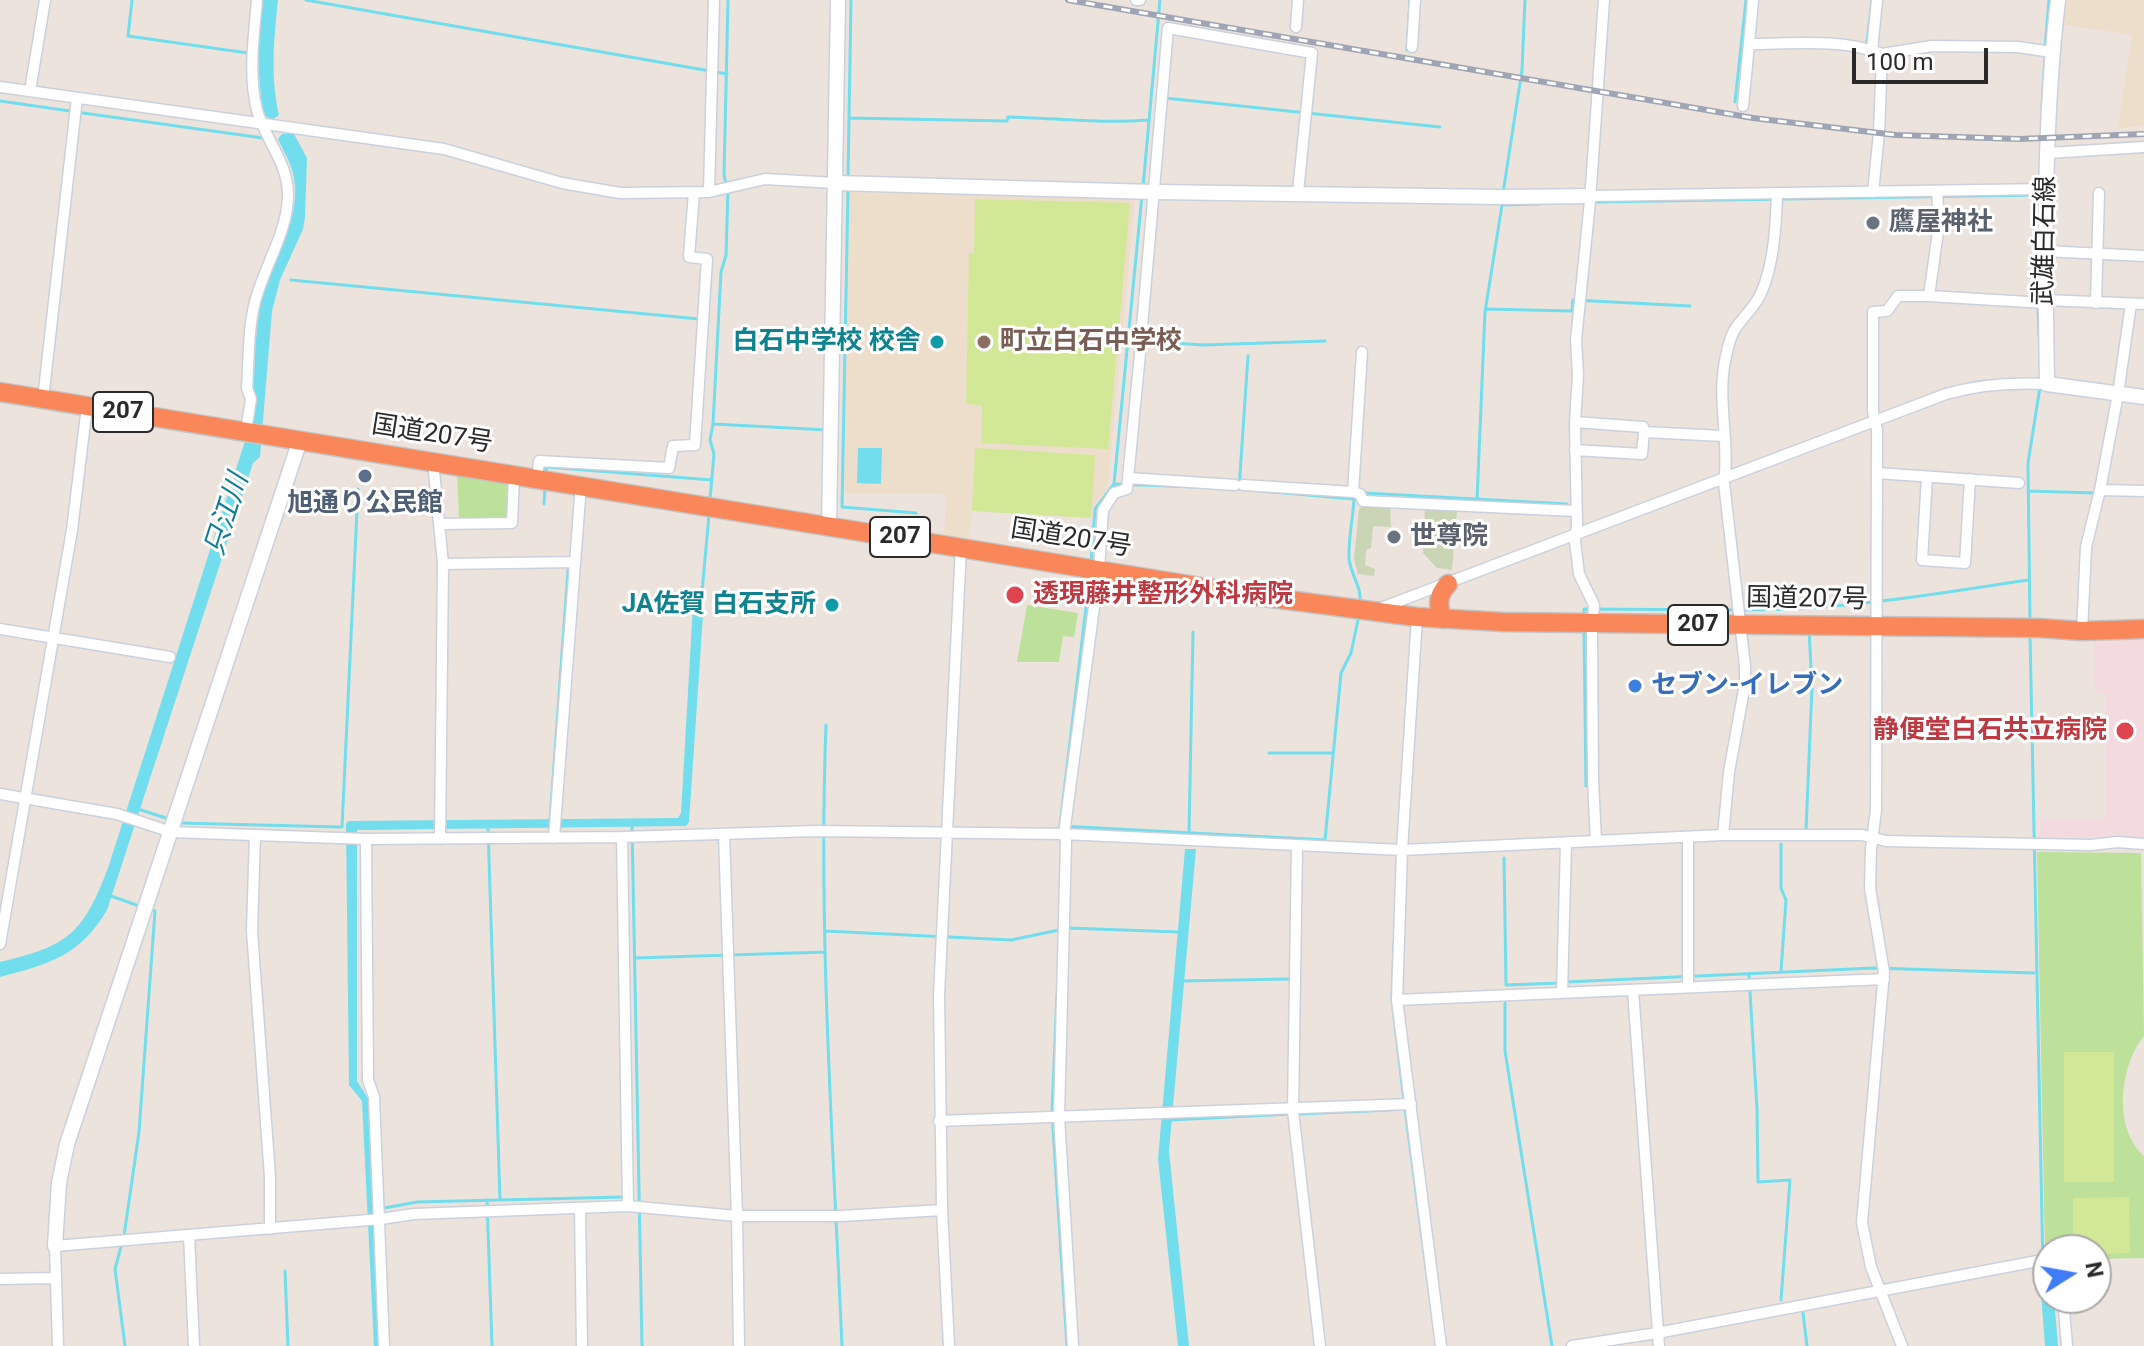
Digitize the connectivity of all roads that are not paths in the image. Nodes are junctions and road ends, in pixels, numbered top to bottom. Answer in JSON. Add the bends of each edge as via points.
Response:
{"nodes":[{"id":1,"x":45,"y":0,"type":"edge"},
{"id":2,"x":257,"y":0,"type":"edge"},
{"id":3,"x":714,"y":0,"type":"edge"},
{"id":4,"x":838,"y":0,"type":"edge"},
{"id":5,"x":1298,"y":0,"type":"edge"},
{"id":6,"x":1415,"y":0,"type":"edge"},
{"id":7,"x":1604,"y":0,"type":"edge"},
{"id":8,"x":1753,"y":0,"type":"edge"},
{"id":9,"x":1877,"y":0,"type":"edge"},
{"id":10,"x":2058,"y":0,"type":"edge"},
{"id":11,"x":1296,"y":27,"type":"dead end"},
{"id":12,"x":1749,"y":44,"type":"junction"},
{"id":13,"x":1412,"y":47,"type":"dead end"},
{"id":14,"x":2047,"y":51,"type":"junction"},
{"id":15,"x":1877,"y":52,"type":"junction"},
{"id":16,"x":0,"y":87,"type":"edge"},
{"id":17,"x":30,"y":91,"type":"junction"},
{"id":18,"x":77,"y":98,"type":"junction"},
{"id":19,"x":1743,"y":106,"type":"dead end"},
{"id":20,"x":268,"y":125,"type":"junction"},
{"id":21,"x":2144,"y":147,"type":"edge"},
{"id":22,"x":2048,"y":153,"type":"junction"},
{"id":23,"x":844,"y":183,"type":"junction"},
{"id":24,"x":2041,"y":189,"type":"junction"},
{"id":25,"x":694,"y":192,"type":"junction"},
{"id":26,"x":709,"y":192,"type":"junction"},
{"id":27,"x":1147,"y":192,"type":"junction"},
{"id":28,"x":1298,"y":192,"type":"junction"},
{"id":29,"x":1873,"y":192,"type":"junction"},
{"id":30,"x":2099,"y":193,"type":"dead end"},
{"id":31,"x":1937,"y":195,"type":"junction"},
{"id":32,"x":1777,"y":197,"type":"junction"},
{"id":33,"x":1590,"y":200,"type":"junction"},
{"id":34,"x":2044,"y":251,"type":"junction"},
{"id":35,"x":2097,"y":253,"type":"junction"},
{"id":36,"x":2144,"y":256,"type":"edge"},
{"id":37,"x":1929,"y":296,"type":"junction"},
{"id":38,"x":2041,"y":302,"type":"junction"},
{"id":39,"x":2096,"y":303,"type":"junction"},
{"id":40,"x":2131,"y":304,"type":"junction"},
{"id":41,"x":2144,"y":304,"type":"edge"},
{"id":42,"x":1362,"y":352,"type":"dead end"},
{"id":43,"x":2042,"y":384,"type":"junction"},
{"id":44,"x":0,"y":392,"type":"edge"},
{"id":45,"x":2118,"y":394,"type":"junction"},
{"id":46,"x":2144,"y":397,"type":"edge"},
{"id":47,"x":43,"y":399,"type":"junction"},
{"id":48,"x":87,"y":406,"type":"junction"},
{"id":49,"x":1875,"y":421,"type":"junction"},
{"id":50,"x":1575,"y":422,"type":"junction"},
{"id":51,"x":246,"y":431,"type":"junction"},
{"id":52,"x":1644,"y":432,"type":"junction"},
{"id":53,"x":1723,"y":436,"type":"junction"},
{"id":54,"x":300,"y":440,"type":"junction"},
{"id":55,"x":1575,"y":450,"type":"junction"},
{"id":56,"x":433,"y":461,"type":"junction"},
{"id":57,"x":1877,"y":473,"type":"junction"},
{"id":58,"x":514,"y":475,"type":"junction"},
{"id":59,"x":1927,"y":477,"type":"junction"},
{"id":60,"x":1725,"y":478,"type":"junction"},
{"id":61,"x":542,"y":479,"type":"junction"},
{"id":62,"x":1970,"y":479,"type":"junction"},
{"id":63,"x":1128,"y":483,"type":"junction"},
{"id":64,"x":2019,"y":483,"type":"dead end"},
{"id":65,"x":581,"y":485,"type":"junction"},
{"id":66,"x":2101,"y":490,"type":"junction"},
{"id":67,"x":2144,"y":491,"type":"edge"},
{"id":68,"x":1353,"y":492,"type":"junction"},
{"id":69,"x":1575,"y":511,"type":"junction"},
{"id":70,"x":440,"y":524,"type":"junction"},
{"id":71,"x":829,"y":526,"type":"junction"},
{"id":72,"x":1576,"y":534,"type":"junction"},
{"id":73,"x":961,"y":547,"type":"junction"},
{"id":74,"x":574,"y":562,"type":"junction"},
{"id":75,"x":443,"y":564,"type":"junction"},
{"id":76,"x":1093,"y":568,"type":"junction"},
{"id":77,"x":1448,"y":584,"type":"junction"},
{"id":78,"x":1363,"y":611,"type":"junction"},
{"id":79,"x":1740,"y":615,"type":"junction"},
{"id":80,"x":1417,"y":617,"type":"junction"},
{"id":81,"x":1591,"y":617,"type":"junction"},
{"id":82,"x":1442,"y":619,"type":"junction"},
{"id":83,"x":1875,"y":627,"type":"junction"},
{"id":84,"x":0,"y":629,"type":"edge"},
{"id":85,"x":2144,"y":629,"type":"edge"},
{"id":86,"x":2082,"y":631,"type":"junction"},
{"id":87,"x":53,"y":638,"type":"junction"},
{"id":88,"x":170,"y":657,"type":"dead end"},
{"id":89,"x":0,"y":794,"type":"edge"},
{"id":90,"x":25,"y":798,"type":"junction"},
{"id":91,"x":173,"y":824,"type":"junction"},
{"id":92,"x":441,"y":829,"type":"junction"},
{"id":93,"x":1065,"y":829,"type":"junction"},
{"id":94,"x":554,"y":834,"type":"junction"},
{"id":95,"x":947,"y":834,"type":"junction"},
{"id":96,"x":255,"y":835,"type":"junction"},
{"id":97,"x":724,"y":835,"type":"junction"},
{"id":98,"x":1723,"y":835,"type":"junction"},
{"id":99,"x":629,"y":837,"type":"junction"},
{"id":100,"x":1688,"y":837,"type":"junction"},
{"id":101,"x":1873,"y":838,"type":"junction"},
{"id":102,"x":357,"y":839,"type":"junction"},
{"id":103,"x":1596,"y":841,"type":"junction"},
{"id":104,"x":1566,"y":843,"type":"junction"},
{"id":105,"x":2144,"y":844,"type":"edge"},
{"id":106,"x":1297,"y":846,"type":"junction"},
{"id":107,"x":1402,"y":850,"type":"junction"},
{"id":108,"x":0,"y":944,"type":"edge"},
{"id":109,"x":1884,"y":972,"type":"junction"},
{"id":110,"x":1688,"y":980,"type":"junction"},
{"id":111,"x":1562,"y":986,"type":"junction"},
{"id":112,"x":1633,"y":990,"type":"junction"},
{"id":113,"x":1397,"y":1000,"type":"junction"},
{"id":114,"x":1407,"y":1104,"type":"junction"},
{"id":115,"x":1293,"y":1112,"type":"junction"},
{"id":116,"x":1055,"y":1117,"type":"junction"},
{"id":117,"x":939,"y":1121,"type":"junction"},
{"id":118,"x":632,"y":1202,"type":"junction"},
{"id":119,"x":580,"y":1208,"type":"junction"},
{"id":120,"x":942,"y":1210,"type":"junction"},
{"id":121,"x":377,"y":1215,"type":"junction"},
{"id":122,"x":737,"y":1216,"type":"junction"},
{"id":123,"x":270,"y":1229,"type":"junction"},
{"id":124,"x":189,"y":1236,"type":"junction"},
{"id":125,"x":55,"y":1246,"type":"junction"},
{"id":126,"x":2032,"y":1262,"type":"edge"},
{"id":127,"x":54,"y":1278,"type":"junction"},
{"id":128,"x":0,"y":1279,"type":"edge"},
{"id":129,"x":1880,"y":1290,"type":"junction"},
{"id":130,"x":2064,"y":1314,"type":"edge"},
{"id":131,"x":1657,"y":1333,"type":"junction"},
{"id":132,"x":58,"y":1346,"type":"edge"},
{"id":133,"x":194,"y":1346,"type":"edge"},
{"id":134,"x":384,"y":1346,"type":"edge"},
{"id":135,"x":582,"y":1346,"type":"edge"},
{"id":136,"x":739,"y":1346,"type":"edge"},
{"id":137,"x":949,"y":1346,"type":"edge"},
{"id":138,"x":1073,"y":1346,"type":"edge"},
{"id":139,"x":1320,"y":1346,"type":"edge"},
{"id":140,"x":1441,"y":1346,"type":"edge"},
{"id":141,"x":1572,"y":1346,"type":"edge"},
{"id":142,"x":1659,"y":1346,"type":"edge"},
{"id":143,"x":1902,"y":1346,"type":"edge"},
{"id":144,"x":2067,"y":1346,"type":"edge"}],
"edges":[{"from":1,"to":17,"type":"street"},
{"from":2,"to":20,"type":"street","via":[[254,88],[258,112]]},
{"from":3,"to":26,"type":"street"},
{"from":4,"to":23,"type":"street"},
{"from":5,"to":11,"type":"street"},
{"from":6,"to":13,"type":"street"},
{"from":7,"to":33,"type":"street"},
{"from":8,"to":12,"type":"street"},
{"from":9,"to":15,"type":"street"},
{"from":10,"to":14,"type":"street","name":"武雄白石線"},
{"from":12,"to":15,"type":"street","via":[[1829,44]]},
{"from":12,"to":19,"type":"street"},
{"from":14,"to":15,"type":"street","via":[[1932,46]]},
{"from":14,"to":22,"type":"street","name":"武雄白石線"},
{"from":15,"to":29,"type":"street","via":[[1879,133]]},
{"from":16,"to":17,"type":"street"},
{"from":17,"to":18,"type":"street"},
{"from":18,"to":20,"type":"street"},
{"from":18,"to":47,"type":"street"},
{"from":20,"to":25,"type":"street","via":[[444,149],[562,183],[620,193]]},
{"from":20,"to":51,"type":"street","via":[[288,196],[254,305]]},
{"from":21,"to":22,"type":"street"},
{"from":22,"to":24,"type":"street","name":"武雄白石線"},
{"from":23,"to":26,"type":"street","via":[[765,179]]},
{"from":23,"to":27,"type":"street"},
{"from":23,"to":71,"type":"street"},
{"from":24,"to":31,"type":"street"},
{"from":24,"to":34,"type":"street","name":"武雄白石線"},
{"from":25,"to":26,"type":"street"},
{"from":25,"to":61,"type":"street","via":[[689,257],[707,259],[695,445],[673,446],[669,468],[539,461]]},
{"from":27,"to":28,"type":"street"},
{"from":27,"to":28,"type":"street","via":[[1168,28],[1312,53]]},
{"from":27,"to":63,"type":"street"},
{"from":28,"to":33,"type":"street"},
{"from":29,"to":31,"type":"street"},
{"from":29,"to":32,"type":"street"},
{"from":30,"to":35,"type":"street"},
{"from":31,"to":37,"type":"street","via":[[1939,225]]},
{"from":32,"to":33,"type":"street"},
{"from":32,"to":53,"type":"street","via":[[1763,290],[1733,332],[1724,363]]},
{"from":33,"to":50,"type":"street","via":[[1576,340]]},
{"from":34,"to":35,"type":"street"},
{"from":34,"to":38,"type":"street","name":"武雄白石線"},
{"from":35,"to":36,"type":"street"},
{"from":35,"to":39,"type":"street"},
{"from":37,"to":38,"type":"street"},
{"from":37,"to":49,"type":"street","via":[[1898,296],[1887,311],[1873,312]]},
{"from":38,"to":39,"type":"street"},
{"from":38,"to":43,"type":"street","name":"武雄白石線"},
{"from":39,"to":40,"type":"street"},
{"from":40,"to":41,"type":"street"},
{"from":40,"to":45,"type":"street"},
{"from":42,"to":68,"type":"street"},
{"from":43,"to":45,"type":"street"},
{"from":43,"to":49,"type":"street","via":[[1972,386]]},
{"from":44,"to":47,"type":"highway","name":"国道207号","number":"207"},
{"from":45,"to":46,"type":"street"},
{"from":45,"to":66,"type":"street"},
{"from":47,"to":48,"type":"highway","name":"国道207号","number":"207"},
{"from":48,"to":51,"type":"highway","name":"国道207号","number":"207"},
{"from":48,"to":87,"type":"street"},
{"from":49,"to":57,"type":"street"},
{"from":49,"to":60,"type":"street"},
{"from":50,"to":52,"type":"street","via":[[1643,427]]},
{"from":50,"to":55,"type":"street"},
{"from":51,"to":54,"type":"highway","name":"国道207号","number":"207"},
{"from":52,"to":53,"type":"street"},
{"from":52,"to":55,"type":"street","via":[[1642,454]]},
{"from":53,"to":60,"type":"street"},
{"from":54,"to":56,"type":"highway","name":"国道207号","number":"207"},
{"from":54,"to":91,"type":"street"},
{"from":55,"to":69,"type":"street"},
{"from":56,"to":58,"type":"highway","name":"国道207号","number":"207"},
{"from":56,"to":70,"type":"street"},
{"from":57,"to":59,"type":"street"},
{"from":57,"to":83,"type":"street"},
{"from":58,"to":61,"type":"highway","name":"国道207号","number":"207"},
{"from":58,"to":70,"type":"street","via":[[512,523]]},
{"from":59,"to":62,"type":"street"},
{"from":59,"to":62,"type":"street","via":[[1922,560],[1965,563]]},
{"from":60,"to":72,"type":"street"},
{"from":60,"to":79,"type":"street"},
{"from":61,"to":65,"type":"highway","name":"国道207号","number":"207"},
{"from":62,"to":64,"type":"street"},
{"from":63,"to":68,"type":"street"},
{"from":63,"to":76,"type":"street","via":[[1103,510]]},
{"from":65,"to":71,"type":"highway","name":"国道207号","number":"207"},
{"from":65,"to":74,"type":"street"},
{"from":66,"to":67,"type":"street"},
{"from":66,"to":86,"type":"street","via":[[2086,547]]},
{"from":68,"to":69,"type":"street","via":[[1363,501]]},
{"from":69,"to":72,"type":"street"},
{"from":70,"to":75,"type":"street"},
{"from":71,"to":73,"type":"highway","name":"国道207号","number":"207"},
{"from":72,"to":77,"type":"street"},
{"from":72,"to":81,"type":"street","via":[[1579,574]]},
{"from":73,"to":76,"type":"highway","name":"国道207号","number":"207"},
{"from":73,"to":95,"type":"street"},
{"from":74,"to":75,"type":"street"},
{"from":74,"to":94,"type":"street"},
{"from":75,"to":92,"type":"street"},
{"from":76,"to":78,"type":"highway","name":"国道207号","number":"207"},
{"from":76,"to":93,"type":"street"},
{"from":77,"to":78,"type":"street"},
{"from":77,"to":82,"type":"highway","via":[[1439,594]]},
{"from":78,"to":80,"type":"highway","name":"国道207号","number":"207"},
{"from":79,"to":81,"type":"highway","name":"国道207号","number":"207"},
{"from":79,"to":83,"type":"highway","name":"国道207号","number":"207","via":[[1811,626]]},
{"from":79,"to":98,"type":"street","via":[[1745,684]]},
{"from":80,"to":82,"type":"highway","name":"国道207号","number":"207"},
{"from":80,"to":107,"type":"street"},
{"from":81,"to":82,"type":"highway","name":"国道207号","number":"207"},
{"from":81,"to":103,"type":"street"},
{"from":83,"to":86,"type":"highway","name":"国道207号","number":"207"},
{"from":83,"to":101,"type":"street"},
{"from":84,"to":87,"type":"street"},
{"from":85,"to":86,"type":"highway","name":"国道207号","number":"207"},
{"from":87,"to":88,"type":"street"},
{"from":87,"to":90,"type":"street"},
{"from":89,"to":90,"type":"street"},
{"from":90,"to":91,"type":"street"},
{"from":90,"to":108,"type":"street"},
{"from":91,"to":96,"type":"street"},
{"from":91,"to":125,"type":"street","via":[[67,1144]]},
{"from":92,"to":94,"type":"street","via":[[488,838]]},
{"from":92,"to":102,"type":"street"},
{"from":93,"to":95,"type":"street"},
{"from":93,"to":106,"type":"street"},
{"from":93,"to":116,"type":"street"},
{"from":94,"to":99,"type":"street"},
{"from":95,"to":97,"type":"street"},
{"from":95,"to":117,"type":"street"},
{"from":96,"to":102,"type":"street"},
{"from":96,"to":123,"type":"street","via":[[252,931]]},
{"from":97,"to":99,"type":"street"},
{"from":97,"to":122,"type":"street"},
{"from":98,"to":100,"type":"street"},
{"from":98,"to":101,"type":"street"},
{"from":99,"to":118,"type":"street"},
{"from":100,"to":103,"type":"street"},
{"from":100,"to":110,"type":"street"},
{"from":101,"to":105,"type":"street"},
{"from":101,"to":109,"type":"street","via":[[1870,888]]},
{"from":102,"to":121,"type":"street"},
{"from":103,"to":104,"type":"street"},
{"from":104,"to":107,"type":"street"},
{"from":104,"to":111,"type":"street"},
{"from":106,"to":107,"type":"street"},
{"from":106,"to":115,"type":"street"},
{"from":107,"to":113,"type":"street"},
{"from":109,"to":110,"type":"street","via":[[1750,985]]},
{"from":109,"to":129,"type":"street","via":[[1862,1223]]},
{"from":110,"to":112,"type":"street"},
{"from":111,"to":112,"type":"street"},
{"from":111,"to":113,"type":"street"},
{"from":112,"to":131,"type":"street"},
{"from":113,"to":114,"type":"street"},
{"from":114,"to":115,"type":"street"},
{"from":114,"to":140,"type":"street"},
{"from":115,"to":116,"type":"street"},
{"from":115,"to":139,"type":"street"},
{"from":116,"to":117,"type":"street"},
{"from":116,"to":138,"type":"street"},
{"from":117,"to":120,"type":"street"},
{"from":118,"to":119,"type":"street"},
{"from":118,"to":122,"type":"street"},
{"from":119,"to":121,"type":"street"},
{"from":119,"to":135,"type":"street"},
{"from":120,"to":122,"type":"street"},
{"from":120,"to":137,"type":"street"},
{"from":121,"to":123,"type":"street"},
{"from":121,"to":134,"type":"street"},
{"from":122,"to":136,"type":"street"},
{"from":123,"to":124,"type":"street"},
{"from":124,"to":125,"type":"street"},
{"from":124,"to":133,"type":"street"},
{"from":125,"to":127,"type":"street"},
{"from":126,"to":129,"type":"street"},
{"from":127,"to":128,"type":"street"},
{"from":127,"to":132,"type":"street"},
{"from":129,"to":131,"type":"street"},
{"from":129,"to":143,"type":"street"},
{"from":130,"to":144,"type":"street"},
{"from":131,"to":141,"type":"street"},
{"from":131,"to":142,"type":"street"}]}
